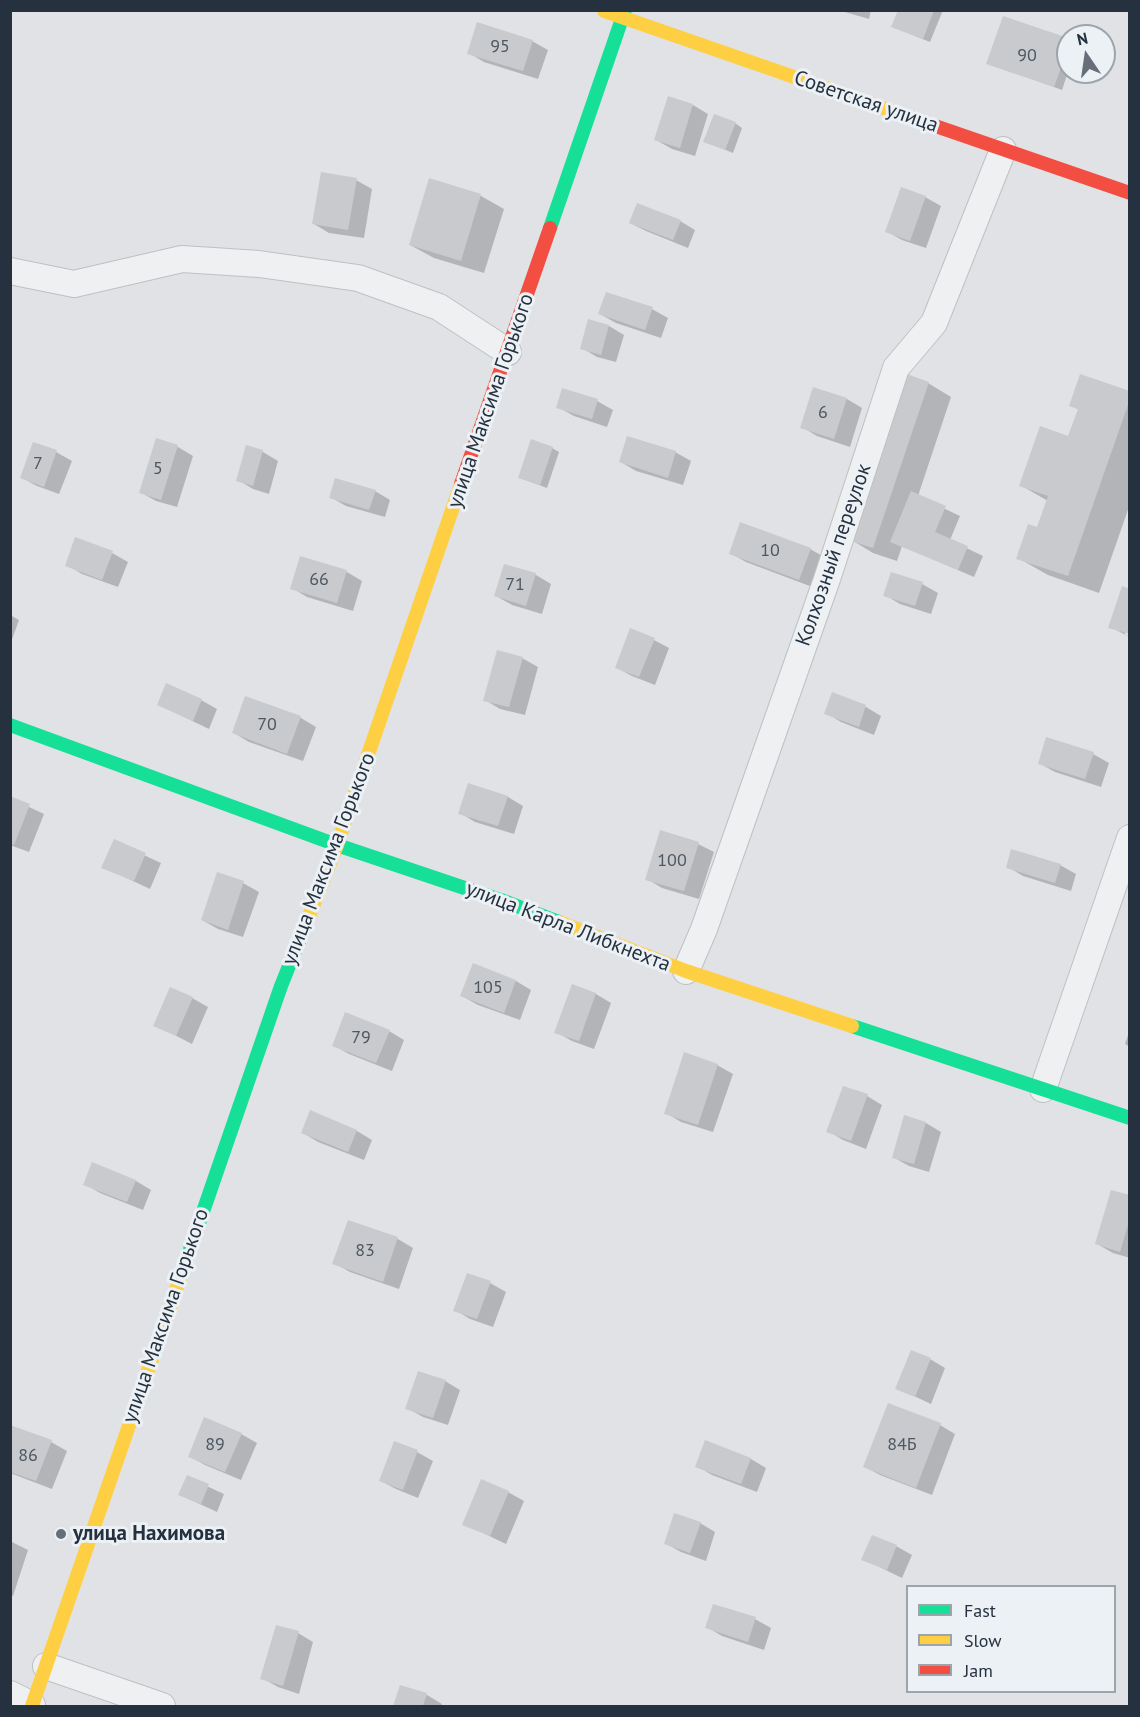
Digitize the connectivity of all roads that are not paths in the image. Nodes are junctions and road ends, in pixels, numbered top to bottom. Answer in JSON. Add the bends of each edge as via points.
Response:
{"nodes":[{"id":1,"x":602,"y":10,"type":"edge"},
{"id":2,"x":624,"y":15,"type":"edge"},
{"id":3,"x":1003,"y":150,"type":"junction"},
{"id":4,"x":1130,"y":193,"type":"edge"},
{"id":5,"x":10,"y":271,"type":"edge"},
{"id":6,"x":508,"y":352,"type":"junction"},
{"id":7,"x":10,"y":725,"type":"edge"},
{"id":8,"x":1130,"y":838,"type":"edge"},
{"id":9,"x":337,"y":845,"type":"junction"},
{"id":10,"x":686,"y":971,"type":"junction"},
{"id":11,"x":1043,"y":1089,"type":"junction"},
{"id":12,"x":1130,"y":1118,"type":"edge"},
{"id":13,"x":46,"y":1666,"type":"junction"},
{"id":14,"x":25,"y":1702,"type":"edge"},
{"id":15,"x":162,"y":1707,"type":"edge"}],
"edges":[{"from":1,"to":2,"type":"street","name":"Советская улица"},
{"from":2,"to":3,"type":"street","name":"Советская улица"},
{"from":2,"to":6,"type":"street","name":"улица Максима Горького"},
{"from":3,"to":4,"type":"street","name":"Советская улица"},
{"from":3,"to":10,"type":"street","name":"Колхозный переулок","via":[[934,323],[896,368],[823,590]]},
{"from":5,"to":6,"type":"street","via":[[74,284],[182,260],[259,264],[358,278],[439,307]]},
{"from":6,"to":9,"type":"street","name":"улица Максима Горького"},
{"from":7,"to":9,"type":"street","name":"улица Карла Либкнехта"},
{"from":8,"to":11,"type":"street"},
{"from":9,"to":10,"type":"street","name":"улица Карла Либкнехта","via":[[509,903]]},
{"from":9,"to":13,"type":"street","name":"улица Максима Горького","via":[[281,986]]},
{"from":10,"to":11,"type":"street","name":"улица Карла Либкнехта"},
{"from":11,"to":12,"type":"street","name":"улица Карла Либкнехта"},
{"from":13,"to":14,"type":"street","name":"улица Максима Горького"},
{"from":13,"to":15,"type":"street"}]}
